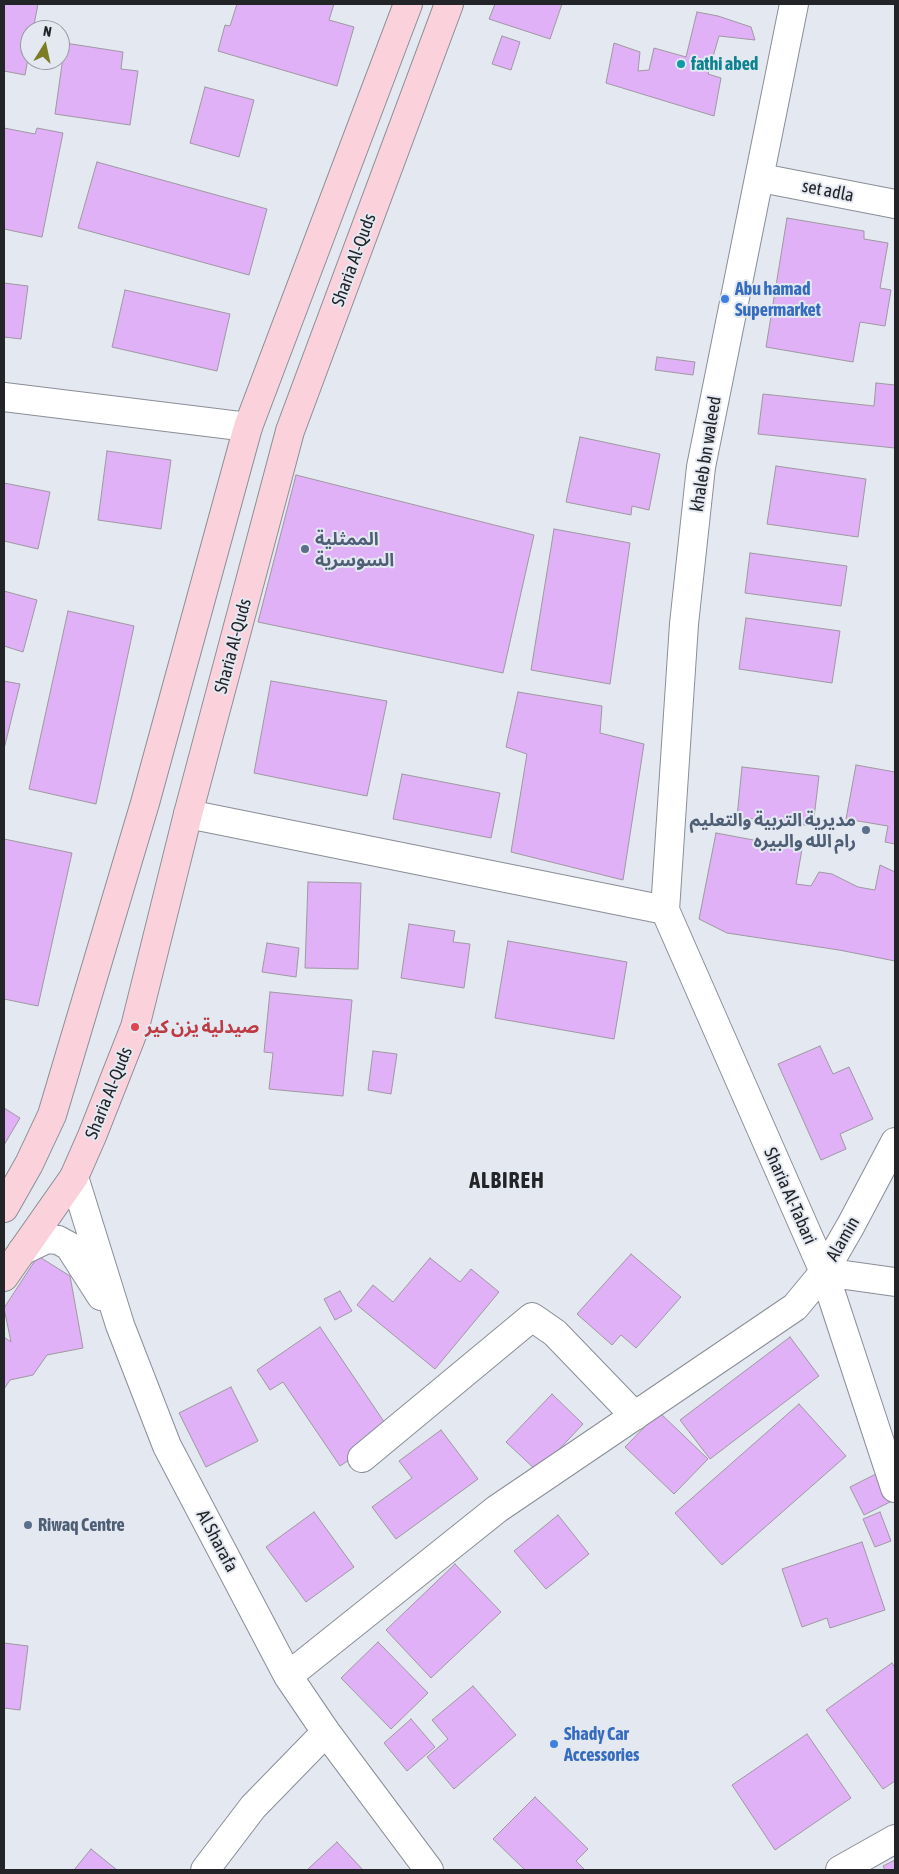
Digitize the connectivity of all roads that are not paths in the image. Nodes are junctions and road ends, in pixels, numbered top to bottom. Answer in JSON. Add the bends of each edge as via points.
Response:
{"nodes":[{"id":1,"x":408,"y":4,"type":"edge"},
{"id":2,"x":449,"y":4,"type":"edge"},
{"id":3,"x":794,"y":4,"type":"edge"},
{"id":4,"x":760,"y":178,"type":"junction"},
{"id":5,"x":895,"y":204,"type":"edge"},
{"id":6,"x":4,"y":397,"type":"edge"},
{"id":7,"x":248,"y":427,"type":"junction"},
{"id":8,"x":290,"y":431,"type":"junction"},
{"id":9,"x":188,"y":814,"type":"junction"},
{"id":10,"x":665,"y":910,"type":"junction"},
{"id":11,"x":895,"y":1142,"type":"edge"},
{"id":12,"x":74,"y":1177,"type":"junction"},
{"id":13,"x":4,"y":1208,"type":"edge"},
{"id":14,"x":22,"y":1251,"type":"junction"},
{"id":15,"x":824,"y":1272,"type":"junction"},
{"id":16,"x":4,"y":1277,"type":"edge"},
{"id":17,"x":895,"y":1282,"type":"edge"},
{"id":18,"x":120,"y":1325,"type":"junction"},
{"id":19,"x":635,"y":1416,"type":"junction"},
{"id":20,"x":362,"y":1458,"type":"dead end"},
{"id":21,"x":895,"y":1488,"type":"edge"},
{"id":22,"x":288,"y":1676,"type":"junction"},
{"id":23,"x":326,"y":1732,"type":"junction"},
{"id":24,"x":895,"y":1839,"type":"edge"},
{"id":25,"x":205,"y":1870,"type":"edge"},
{"id":26,"x":429,"y":1870,"type":"edge"},
{"id":27,"x":840,"y":1870,"type":"edge"}],
"edges":[{"from":1,"to":7,"type":"main road"},
{"from":2,"to":8,"type":"main road","name":"Sharia Al-Quds"},
{"from":3,"to":4,"type":"street","name":"khaleb bn waleed"},
{"from":4,"to":5,"type":"street","name":"set adla"},
{"from":4,"to":10,"type":"street","name":"khaleb bn waleed","via":[[701,467],[684,624]]},
{"from":6,"to":7,"type":"street"},
{"from":7,"to":8,"type":"main road"},
{"from":7,"to":13,"type":"main road","via":[[145,803],[55,1107]]},
{"from":8,"to":9,"type":"main road","name":"Sharia Al-Quds"},
{"from":9,"to":10,"type":"street"},
{"from":9,"to":12,"type":"main road","name":"Sharia Al-Quds","via":[[135,1027]]},
{"from":10,"to":15,"type":"street","name":"Sharia Al-Tabari"},
{"from":11,"to":15,"type":"street","name":"Alamin"},
{"from":12,"to":14,"type":"main road","name":"Sharia Al-Quds"},
{"from":12,"to":18,"type":"street","name":"Al Sharafa"},
{"from":14,"to":16,"type":"main road","name":"Sharia Al-Quds"},
{"from":14,"to":18,"type":"street","via":[[47,1239],[69,1246]]},
{"from":15,"to":17,"type":"street","name":"Alamin"},
{"from":15,"to":19,"type":"street","via":[[795,1307]]},
{"from":15,"to":21,"type":"street","name":"Sharia Al-Tabari"},
{"from":18,"to":22,"type":"street","name":"Al Sharafa","via":[[167,1446]]},
{"from":19,"to":20,"type":"street","via":[[555,1333],[532,1317]]},
{"from":19,"to":22,"type":"street","via":[[496,1509]]},
{"from":22,"to":23,"type":"street","name":"Al Sharafa"},
{"from":23,"to":25,"type":"street","via":[[253,1807]]},
{"from":23,"to":26,"type":"street","name":"Al Sharafa"},
{"from":24,"to":27,"type":"street"}]}
